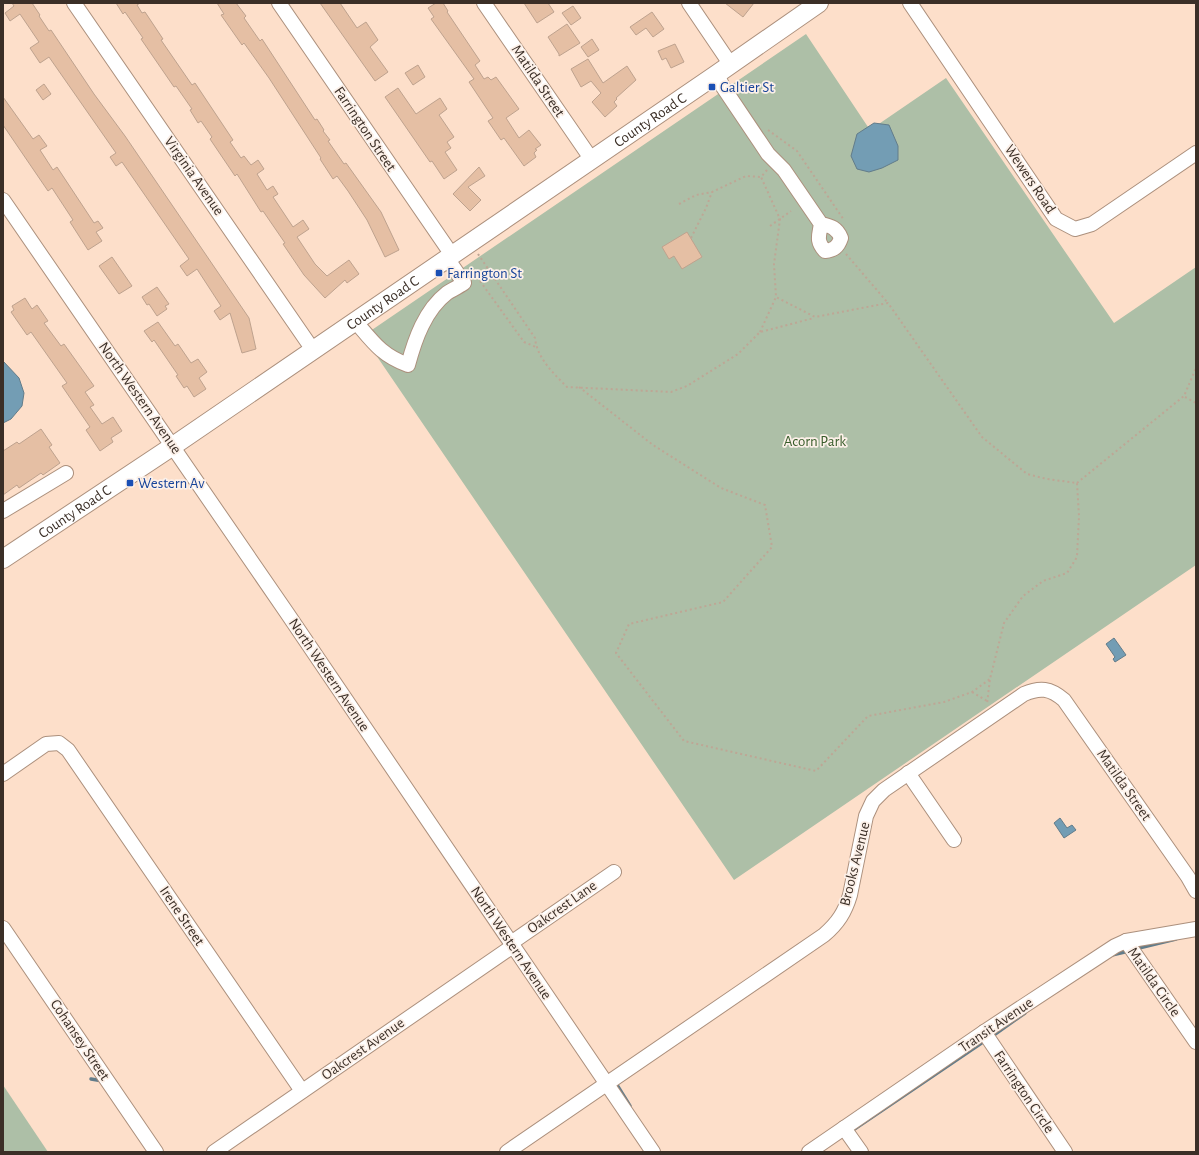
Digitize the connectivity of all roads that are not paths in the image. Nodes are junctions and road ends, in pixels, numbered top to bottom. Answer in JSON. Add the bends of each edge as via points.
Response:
{"nodes":[{"id":1,"x":74,"y":3,"type":"edge"},
{"id":2,"x":279,"y":3,"type":"edge"},
{"id":3,"x":484,"y":3,"type":"edge"},
{"id":4,"x":689,"y":3,"type":"edge"},
{"id":5,"x":819,"y":3,"type":"edge"},
{"id":6,"x":910,"y":3,"type":"edge"},
{"id":7,"x":724,"y":69,"type":"junction"},
{"id":8,"x":1196,"y":153,"type":"edge"},
{"id":9,"x":592,"y":160,"type":"junction"},
{"id":10,"x":3,"y":200,"type":"edge"},
{"id":11,"x":8,"y":218,"type":"edge"},
{"id":12,"x":821,"y":224,"type":"junction"},
{"id":13,"x":450,"y":257,"type":"junction"},
{"id":14,"x":356,"y":321,"type":"junction"},
{"id":15,"x":313,"y":350,"type":"junction"},
{"id":16,"x":172,"y":446,"type":"junction"},
{"id":17,"x":66,"y":472,"type":"dead end"},
{"id":18,"x":3,"y":511,"type":"edge"},
{"id":19,"x":3,"y":559,"type":"edge"},
{"id":20,"x":1044,"y":689,"type":"joint"},
{"id":21,"x":908,"y":773,"type":"junction"},
{"id":22,"x":3,"y":774,"type":"edge"},
{"id":23,"x":954,"y":840,"type":"dead end"},
{"id":24,"x":614,"y":872,"type":"dead end"},
{"id":25,"x":1196,"y":890,"type":"edge"},
{"id":26,"x":3,"y":928,"type":"edge"},
{"id":27,"x":1196,"y":929,"type":"edge"},
{"id":28,"x":1126,"y":941,"type":"junction"},
{"id":29,"x":512,"y":945,"type":"junction"},
{"id":30,"x":984,"y":1032,"type":"junction"},
{"id":31,"x":1196,"y":1042,"type":"edge"},
{"id":32,"x":606,"y":1084,"type":"junction"},
{"id":33,"x":302,"y":1091,"type":"junction"},
{"id":34,"x":844,"y":1128,"type":"junction"},
{"id":35,"x":156,"y":1152,"type":"edge"},
{"id":36,"x":214,"y":1152,"type":"edge"},
{"id":37,"x":508,"y":1152,"type":"edge"},
{"id":38,"x":653,"y":1152,"type":"edge"},
{"id":39,"x":809,"y":1152,"type":"edge"},
{"id":40,"x":861,"y":1152,"type":"edge"},
{"id":41,"x":1065,"y":1152,"type":"edge"}],
"edges":[{"from":1,"to":15,"type":"street","name":"Virginia Avenue"},
{"from":2,"to":13,"type":"street","name":"Farrington Street"},
{"from":3,"to":9,"type":"street","name":"Matilda Street"},
{"from":4,"to":7,"type":"street"},
{"from":5,"to":7,"type":"main road","name":"County Road C"},
{"from":6,"to":8,"type":"street","name":"Wewers Road","via":[[1056,219],[1075,229],[1092,224]]},
{"from":7,"to":9,"type":"main road","name":"County Road C"},
{"from":7,"to":12,"type":"street","via":[[723,87]]},
{"from":9,"to":13,"type":"main road","name":"County Road C"},
{"from":10,"to":11,"type":"street","name":"North Western Avenue"},
{"from":11,"to":16,"type":"street","name":"North Western Avenue"},
{"from":12,"to":12,"type":"street","via":[[818,239],[820,246],[825,251],[844,248],[838,230]]},
{"from":13,"to":14,"type":"main road","name":"County Road C"},
{"from":13,"to":14,"type":"street","name":"Farrington Street","via":[[464,283],[446,294],[425,321],[416,338],[408,365],[387,355],[374,344]]},
{"from":14,"to":15,"type":"main road","name":"County Road C"},
{"from":15,"to":16,"type":"main road","name":"County Road C"},
{"from":16,"to":19,"type":"main road","name":"County Road C"},
{"from":16,"to":29,"type":"street","name":"North Western Avenue"},
{"from":17,"to":18,"type":"street"},
{"from":20,"to":21,"type":"street","name":"Brooks Avenue","via":[[1024,694]]},
{"from":20,"to":25,"type":"street","name":"Matilda Street","via":[[1055,692],[1064,700]]},
{"from":21,"to":23,"type":"street"},
{"from":21,"to":32,"type":"street","name":"Brooks Avenue","via":[[873,801],[866,816],[846,908],[832,928]]},
{"from":22,"to":33,"type":"street","name":"Irene Street","via":[[46,744],[59,743],[68,750]]},
{"from":24,"to":29,"type":"street","name":"Oakcrest Lane"},
{"from":26,"to":35,"type":"street","name":"Cohansey Street"},
{"from":27,"to":28,"type":"street","name":"Transit Avenue"},
{"from":28,"to":30,"type":"street","name":"Transit Avenue"},
{"from":28,"to":31,"type":"street","name":"Matilda Circle"},
{"from":29,"to":32,"type":"street","name":"North Western Avenue"},
{"from":29,"to":33,"type":"street","name":"Oakcrest Avenue"},
{"from":30,"to":34,"type":"street","name":"Transit Avenue"},
{"from":30,"to":41,"type":"street","name":"Farrington Circle"},
{"from":32,"to":37,"type":"street","name":"Brooks Avenue"},
{"from":32,"to":38,"type":"street","name":"North Western Avenue"},
{"from":33,"to":36,"type":"street","name":"Oakcrest Avenue"},
{"from":34,"to":39,"type":"street","name":"Transit Avenue"},
{"from":34,"to":40,"type":"street"}]}
